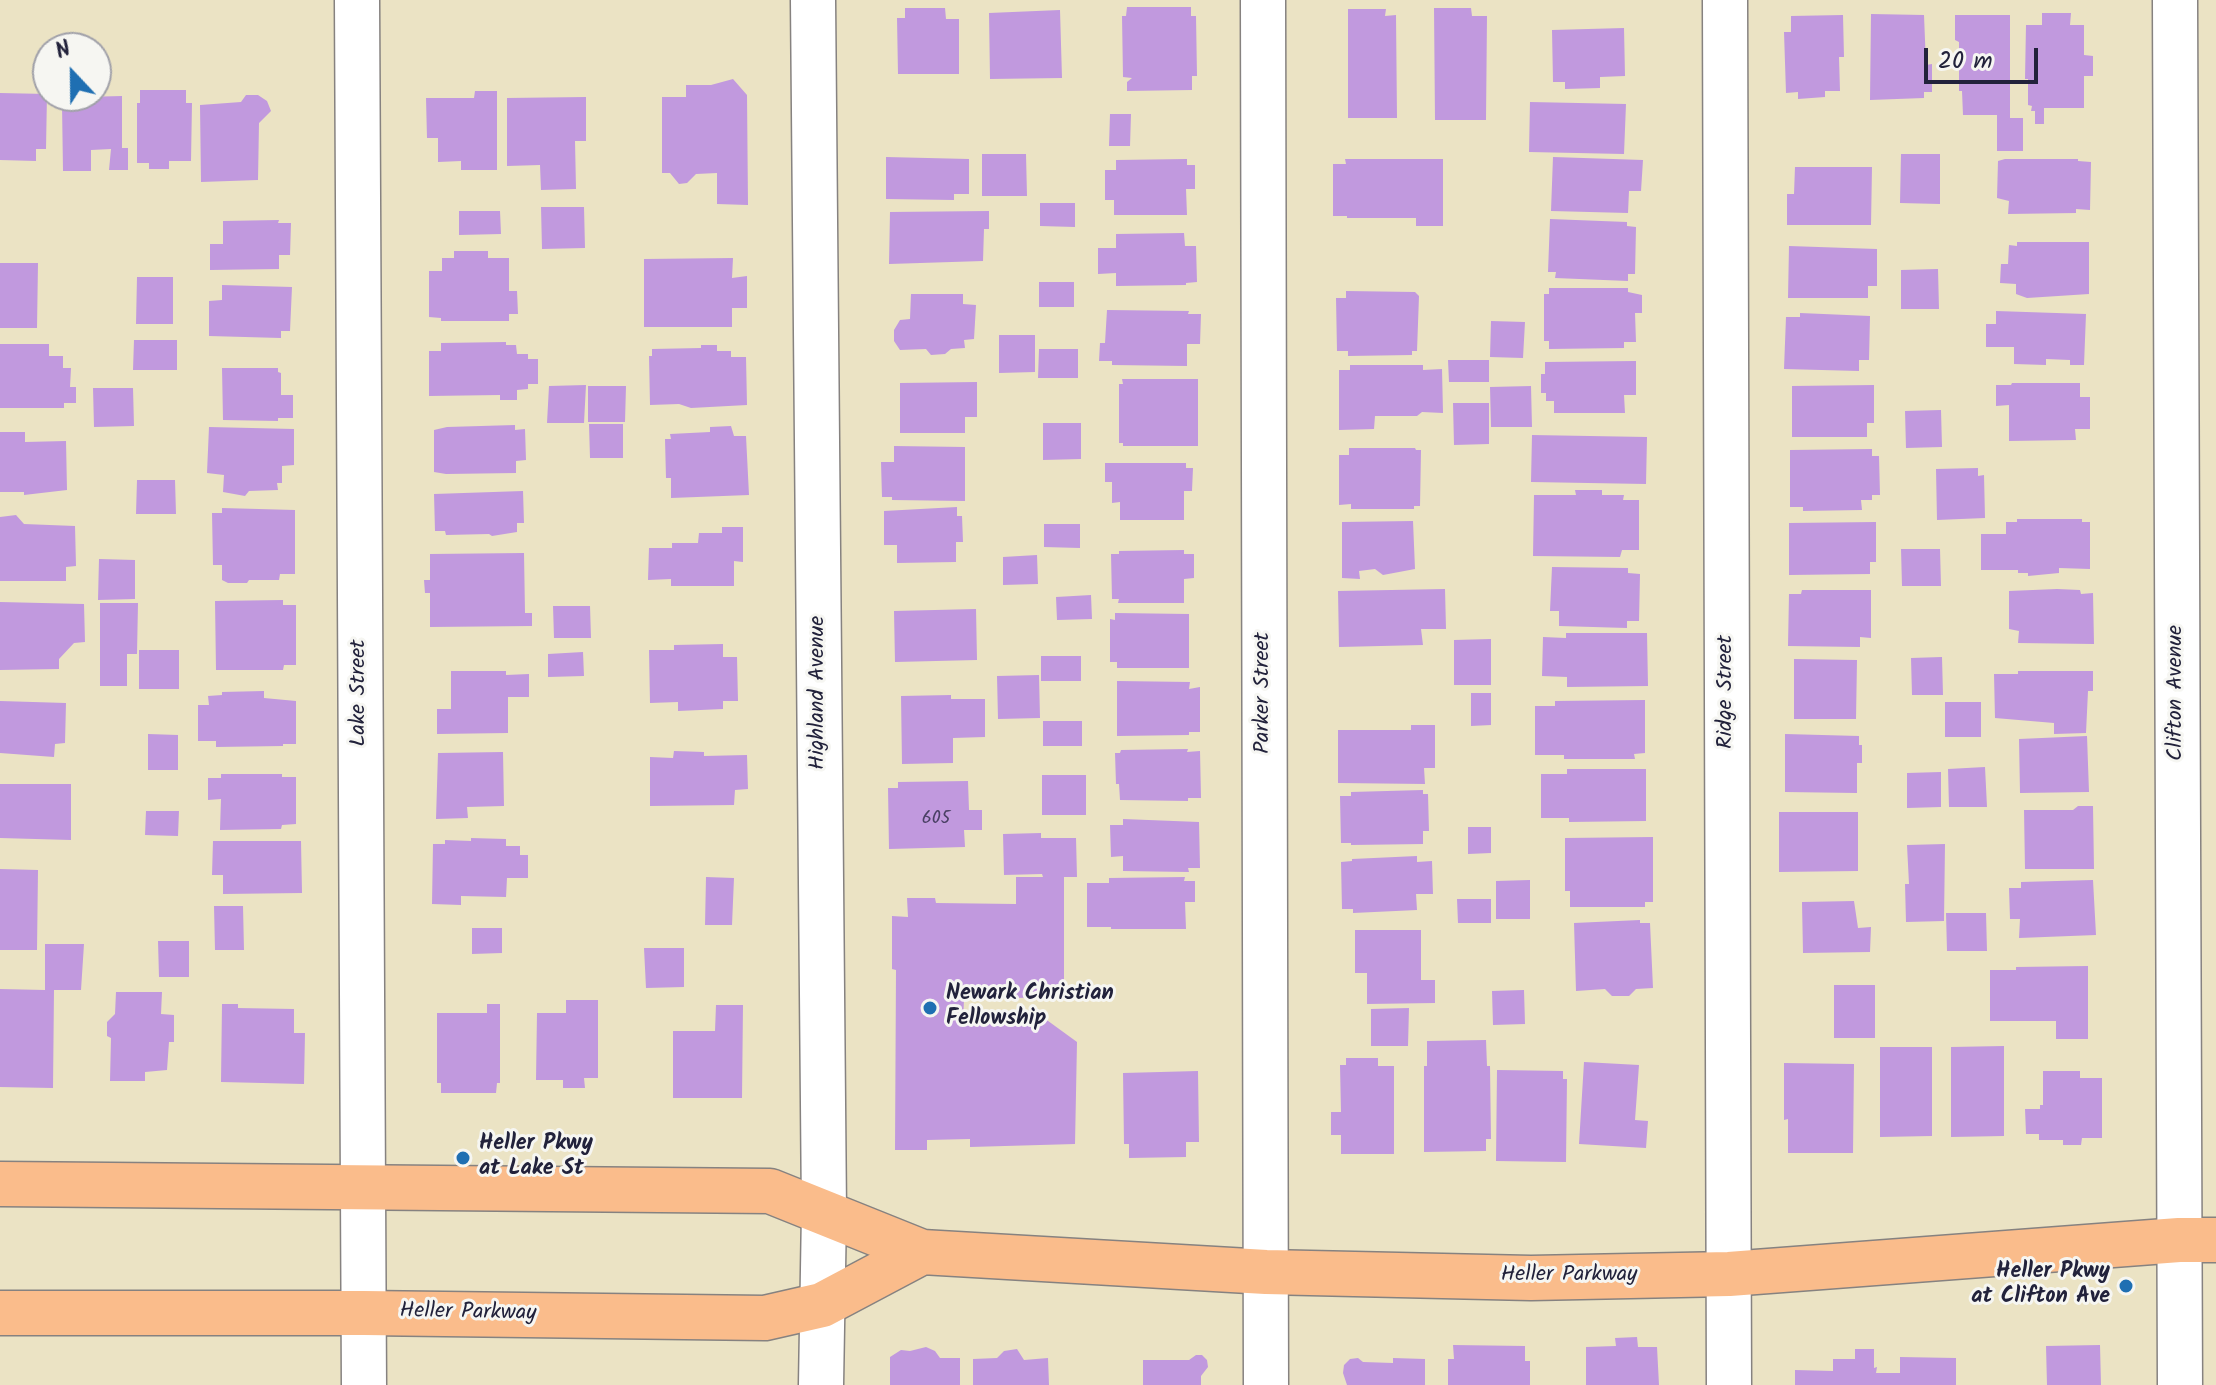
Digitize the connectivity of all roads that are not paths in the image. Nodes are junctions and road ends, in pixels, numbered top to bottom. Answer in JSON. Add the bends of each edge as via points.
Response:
{"nodes":[{"id":1,"x":357,"y":0,"type":"edge"},
{"id":2,"x":813,"y":0,"type":"edge"},
{"id":3,"x":1263,"y":0,"type":"edge"},
{"id":4,"x":1725,"y":0,"type":"edge"},
{"id":5,"x":2175,"y":0,"type":"edge"},
{"id":6,"x":0,"y":1184,"type":"edge"},
{"id":7,"x":363,"y":1186,"type":"junction"},
{"id":8,"x":824,"y":1212,"type":"junction"},
{"id":9,"x":2198,"y":1240,"type":"edge"},
{"id":10,"x":922,"y":1252,"type":"junction"},
{"id":11,"x":1266,"y":1272,"type":"junction"},
{"id":12,"x":1729,"y":1274,"type":"junction"},
{"id":13,"x":822,"y":1305,"type":"junction"},
{"id":14,"x":0,"y":1313,"type":"edge"},
{"id":15,"x":364,"y":1313,"type":"junction"},
{"id":16,"x":364,"y":1385,"type":"edge"},
{"id":17,"x":821,"y":1385,"type":"edge"},
{"id":18,"x":1266,"y":1385,"type":"edge"},
{"id":19,"x":1729,"y":1385,"type":"edge"},
{"id":20,"x":2180,"y":1385,"type":"edge"}],
"edges":[{"from":1,"to":7,"type":"street","name":"Lake Street"},
{"from":2,"to":8,"type":"street","name":"Highland Avenue"},
{"from":3,"to":11,"type":"street","name":"Parker Street"},
{"from":4,"to":12,"type":"street","name":"Ridge Street"},
{"from":5,"to":9,"type":"street","name":"Clifton Avenue"},
{"from":6,"to":7,"type":"main road","name":"Heller Parkway"},
{"from":7,"to":8,"type":"main road","name":"Heller Parkway","via":[[770,1191]]},
{"from":7,"to":15,"type":"street","name":"Lake Street"},
{"from":8,"to":10,"type":"main road","name":"Heller Parkway"},
{"from":8,"to":13,"type":"street","name":"Highland Avenue"},
{"from":9,"to":12,"type":"main road","name":"Heller Parkway"},
{"from":9,"to":20,"type":"street","name":"Clifton Avenue"},
{"from":10,"to":11,"type":"main road","name":"Heller Parkway"},
{"from":10,"to":13,"type":"main road","name":"Heller Parkway"},
{"from":11,"to":12,"type":"main road","name":"Heller Parkway","via":[[1531,1278]]},
{"from":11,"to":18,"type":"street","name":"Parker Street"},
{"from":12,"to":19,"type":"street","name":"Ridge Street"},
{"from":13,"to":15,"type":"main road","name":"Heller Parkway","via":[[765,1318]]},
{"from":13,"to":17,"type":"street","name":"Highland Avenue"},
{"from":14,"to":15,"type":"main road","name":"Heller Parkway"},
{"from":15,"to":16,"type":"street","name":"Lake Street"}]}
